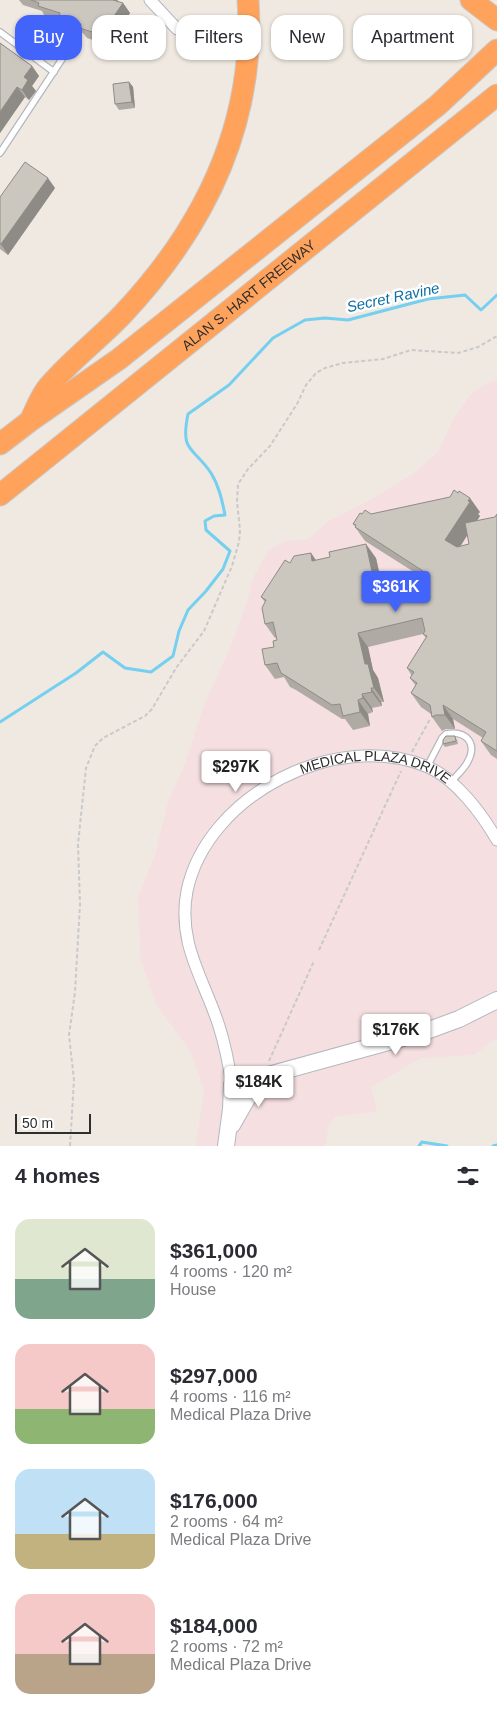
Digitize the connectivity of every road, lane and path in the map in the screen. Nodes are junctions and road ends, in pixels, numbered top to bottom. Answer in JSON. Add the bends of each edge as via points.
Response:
{"nodes":[{"id":1,"x":150,"y":0,"type":"edge"},
{"id":2,"x":248,"y":0,"type":"edge"},
{"id":3,"x":470,"y":0,"type":"edge"},
{"id":4,"x":497,"y":20,"type":"edge"},
{"id":5,"x":176,"y":26,"type":"edge"},
{"id":6,"x":0,"y":32,"type":"edge"},
{"id":7,"x":497,"y":50,"type":"edge"},
{"id":8,"x":62,"y":60,"type":"edge"},
{"id":9,"x":54,"y":72,"type":"junction"},
{"id":10,"x":497,"y":95,"type":"edge"},
{"id":11,"x":0,"y":153,"type":"edge"},
{"id":12,"x":497,"y":336,"type":"edge"},
{"id":13,"x":30,"y":421,"type":"junction"},
{"id":14,"x":0,"y":444,"type":"edge"},
{"id":15,"x":0,"y":495,"type":"edge"},
{"id":16,"x":430,"y":719,"type":"edge"},
{"id":17,"x":407,"y":760,"type":"junction"},
{"id":18,"x":427,"y":767,"type":"junction"},
{"id":19,"x":450,"y":783,"type":"junction"},
{"id":20,"x":497,"y":840,"type":"edge"},
{"id":21,"x":319,"y":950,"type":"dead end"},
{"id":22,"x":314,"y":961,"type":"dead end"},
{"id":23,"x":497,"y":1000,"type":"edge"},
{"id":24,"x":273,"y":1067,"type":"junction"},
{"id":25,"x":232,"y":1085,"type":"junction"},
{"id":26,"x":227,"y":1140,"type":"edge"},
{"id":27,"x":70,"y":1146,"type":"edge"}],
"edges":[{"from":1,"to":5,"type":"street"},
{"from":2,"to":13,"type":"highway","via":[[248,44],[238,115],[218,175],[202,209],[147,289],[47,387]]},
{"from":3,"to":4,"type":"highway"},
{"from":6,"to":9,"type":"lane"},
{"from":7,"to":13,"type":"highway","via":[[438,105],[119,359]]},
{"from":8,"to":9,"type":"lane"},
{"from":9,"to":11,"type":"lane"},
{"from":10,"to":15,"type":"highway","name":"ALAN S. HART FREEWAY"},
{"from":12,"to":27,"type":"path","via":[[458,353],[411,350],[383,359],[342,363],[316,373],[270,446],[238,484],[239,542],[204,631],[145,716],[103,738],[95,746],[86,768],[78,844],[80,904],[69,1035],[74,1080]]},
{"from":13,"to":14,"type":"highway"},
{"from":16,"to":17,"type":"path"},
{"from":17,"to":18,"type":"street","name":"MEDICAL PLAZA DRIVE"},
{"from":17,"to":21,"type":"path"},
{"from":17,"to":25,"type":"street","name":"MEDICAL PLAZA DRIVE","via":[[365,756],[336,759],[289,774],[258,792],[235,811],[197,860],[185,906],[186,937],[218,1025]]},
{"from":18,"to":19,"type":"street","name":"MEDICAL PLAZA DRIVE"},
{"from":18,"to":19,"type":"lane","via":[[442,738],[446,734],[460,733],[469,740],[470,754]]},
{"from":19,"to":20,"type":"street","name":"MEDICAL PLAZA DRIVE","via":[[479,814]]},
{"from":22,"to":24,"type":"path","via":[[269,1062]]},
{"from":23,"to":24,"type":"street","via":[[459,1020],[430,1030]]},
{"from":24,"to":25,"type":"street"},
{"from":24,"to":26,"type":"street","via":[[266,1080],[248,1097]]},
{"from":25,"to":26,"type":"street","name":"MEDICAL PLAZA DRIVE"}]}
